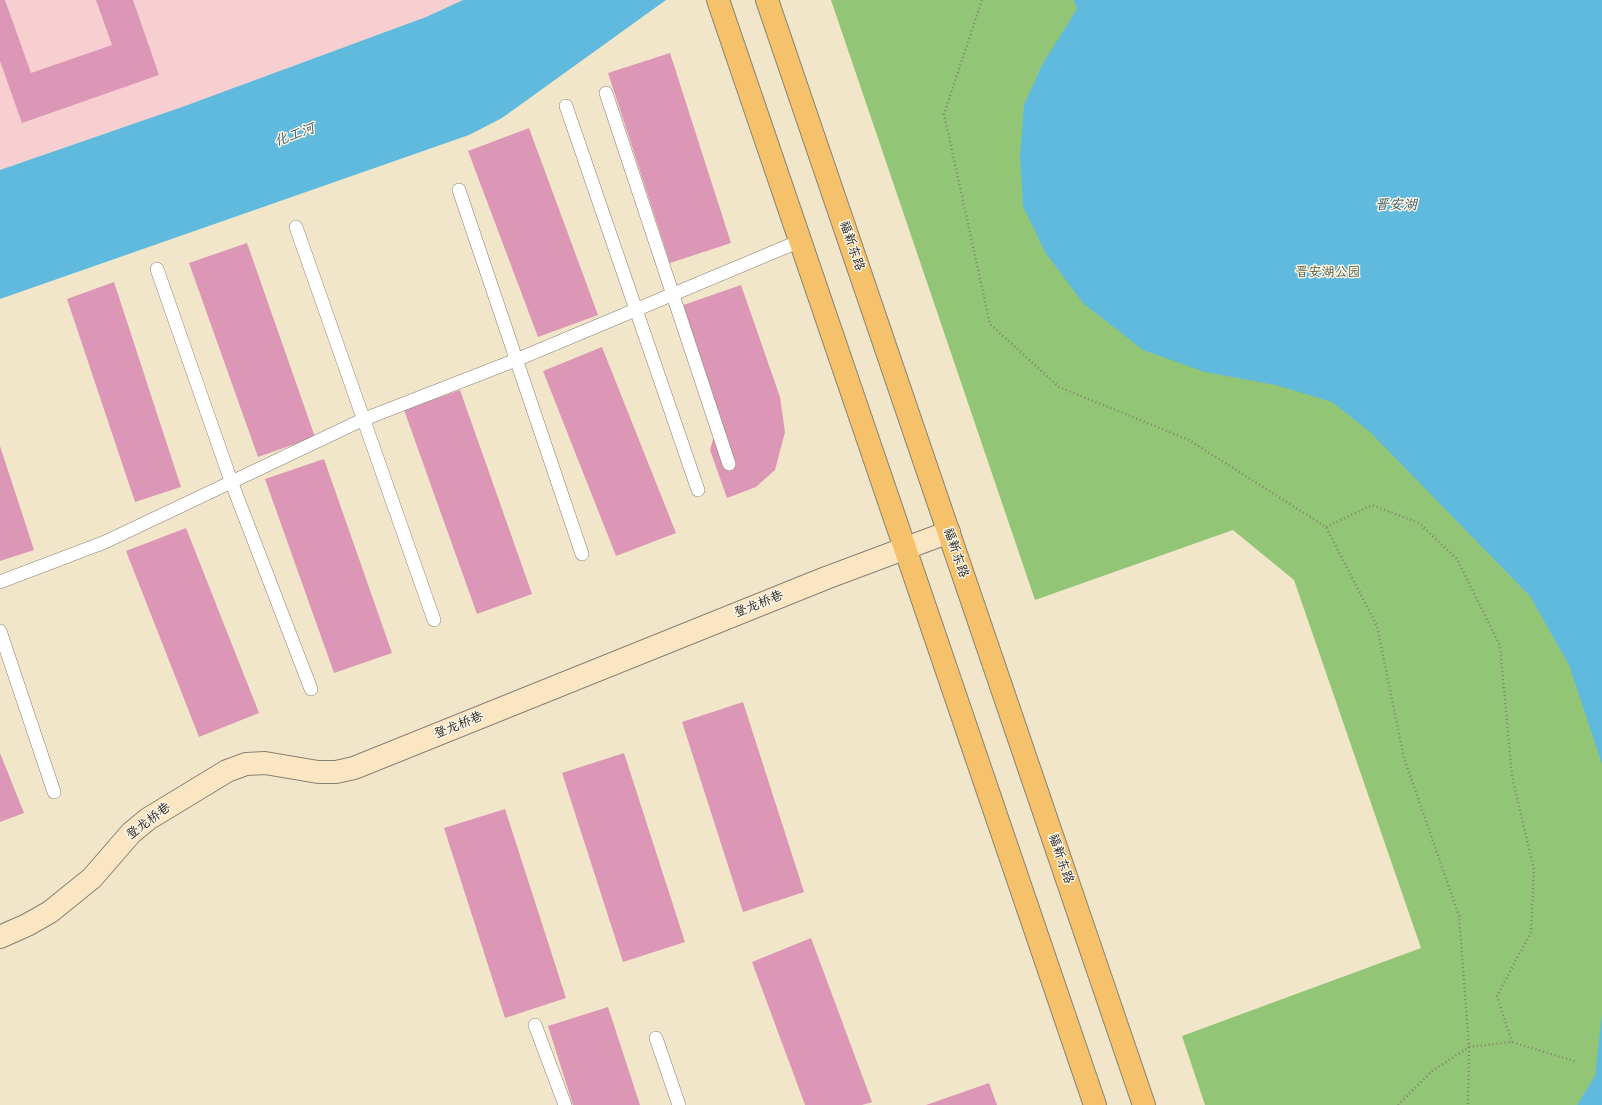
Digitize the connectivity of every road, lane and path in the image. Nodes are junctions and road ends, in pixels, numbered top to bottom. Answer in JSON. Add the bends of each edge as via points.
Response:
{"nodes":[{"id":1,"x":718,"y":0,"type":"edge"},
{"id":2,"x":767,"y":0,"type":"edge"},
{"id":3,"x":982,"y":0,"type":"edge"},
{"id":4,"x":606,"y":93,"type":"dead end"},
{"id":5,"x":566,"y":106,"type":"dead end"},
{"id":6,"x":459,"y":190,"type":"dead end"},
{"id":7,"x":296,"y":227,"type":"dead end"},
{"id":8,"x":800,"y":241,"type":"junction"},
{"id":9,"x":157,"y":269,"type":"dead end"},
{"id":10,"x":672,"y":294,"type":"junction"},
{"id":11,"x":636,"y":309,"type":"junction"},
{"id":12,"x":516,"y":360,"type":"junction"},
{"id":13,"x":362,"y":420,"type":"junction"},
{"id":14,"x":729,"y":464,"type":"dead end"},
{"id":15,"x":231,"y":481,"type":"junction"},
{"id":16,"x":698,"y":490,"type":"dead end"},
{"id":17,"x":1326,"y":527,"type":"junction"},
{"id":18,"x":949,"y":532,"type":"junction"},
{"id":19,"x":906,"y":550,"type":"junction"},
{"id":20,"x":582,"y":554,"type":"dead end"},
{"id":21,"x":0,"y":582,"type":"edge"},
{"id":22,"x":434,"y":620,"type":"dead end"},
{"id":23,"x":0,"y":631,"type":"edge"},
{"id":24,"x":311,"y":689,"type":"dead end"},
{"id":25,"x":54,"y":792,"type":"dead end"},
{"id":26,"x":0,"y":937,"type":"edge"},
{"id":27,"x":535,"y":1024,"type":"dead end"},
{"id":28,"x":656,"y":1038,"type":"dead end"},
{"id":29,"x":1512,"y":1042,"type":"junction"},
{"id":30,"x":1469,"y":1047,"type":"junction"},
{"id":31,"x":1577,"y":1062,"type":"dead end"},
{"id":32,"x":565,"y":1105,"type":"edge"},
{"id":33,"x":680,"y":1105,"type":"edge"},
{"id":34,"x":1095,"y":1105,"type":"edge"},
{"id":35,"x":1144,"y":1105,"type":"edge"},
{"id":36,"x":1398,"y":1105,"type":"edge"},
{"id":37,"x":1468,"y":1105,"type":"edge"}],
"edges":[{"from":1,"to":8,"type":"main road"},
{"from":2,"to":18,"type":"main road","name":"福新东路"},
{"from":3,"to":17,"type":"path","via":[[944,114],[990,324],[1059,387],[1189,440]]},
{"from":4,"to":10,"type":"lane"},
{"from":5,"to":11,"type":"lane"},
{"from":6,"to":12,"type":"lane"},
{"from":7,"to":13,"type":"lane"},
{"from":8,"to":10,"type":"lane"},
{"from":8,"to":19,"type":"main road"},
{"from":9,"to":15,"type":"lane"},
{"from":10,"to":11,"type":"lane"},
{"from":10,"to":14,"type":"lane"},
{"from":11,"to":12,"type":"lane"},
{"from":11,"to":16,"type":"lane"},
{"from":12,"to":13,"type":"lane"},
{"from":12,"to":20,"type":"lane"},
{"from":13,"to":15,"type":"lane"},
{"from":13,"to":22,"type":"lane"},
{"from":15,"to":21,"type":"lane","via":[[105,542]]},
{"from":15,"to":24,"type":"lane"},
{"from":17,"to":29,"type":"path","via":[[1372,505],[1419,522],[1457,559],[1500,646],[1512,776],[1534,870],[1531,932],[1497,996]]},
{"from":17,"to":30,"type":"path","via":[[1377,626],[1404,758],[1459,916]]},
{"from":18,"to":19,"type":"street","name":"登龙桥巷"},
{"from":18,"to":35,"type":"main road","name":"福新东路"},
{"from":19,"to":26,"type":"street","name":"登龙桥巷","via":[[826,578],[354,768],[318,772],[265,763],[246,764],[228,771],[148,819],[131,833],[92,878],[50,912]]},
{"from":19,"to":34,"type":"main road"},
{"from":23,"to":25,"type":"lane"},
{"from":27,"to":32,"type":"lane"},
{"from":28,"to":33,"type":"lane"},
{"from":29,"to":30,"type":"path"},
{"from":29,"to":31,"type":"path"},
{"from":30,"to":36,"type":"path","via":[[1432,1072]]},
{"from":30,"to":37,"type":"path"}]}
